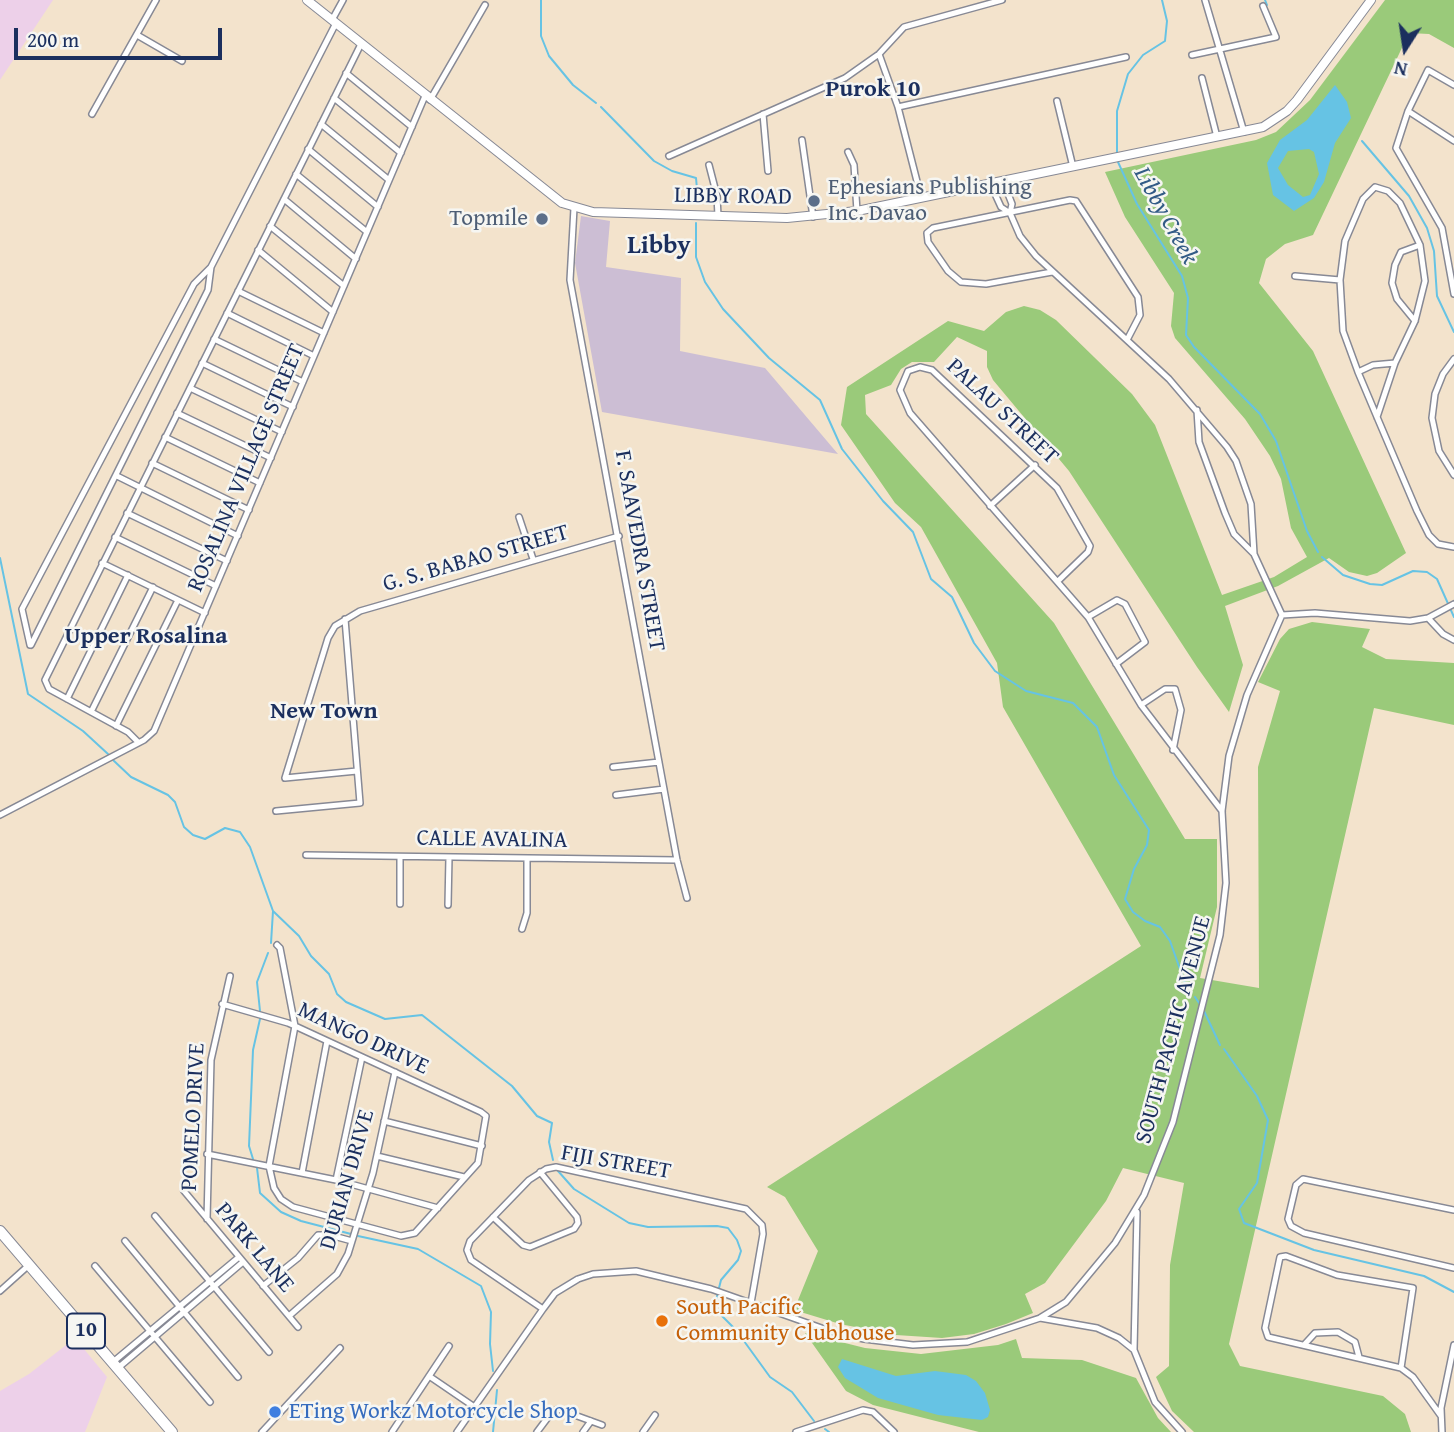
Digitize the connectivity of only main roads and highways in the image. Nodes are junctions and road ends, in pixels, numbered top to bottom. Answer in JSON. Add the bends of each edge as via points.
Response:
{"nodes":[{"id":1,"x":307,"y":0,"type":"edge"},
{"id":2,"x":1371,"y":0,"type":"edge"},
{"id":3,"x":316,"y":3,"type":"edge"},
{"id":4,"x":0,"y":1231,"type":"edge"},
{"id":5,"x":172,"y":1432,"type":"edge"}],
"edges":[{"from":1,"to":3,"type":"main road","name":"LIBBY ROAD"},
{"from":2,"to":3,"type":"main road","name":"LIBBY ROAD","via":[[1287,111],[1263,127],[813,217],[574,208],[552,197]]},
{"from":4,"to":5,"type":"highway","number":"10"}]}
